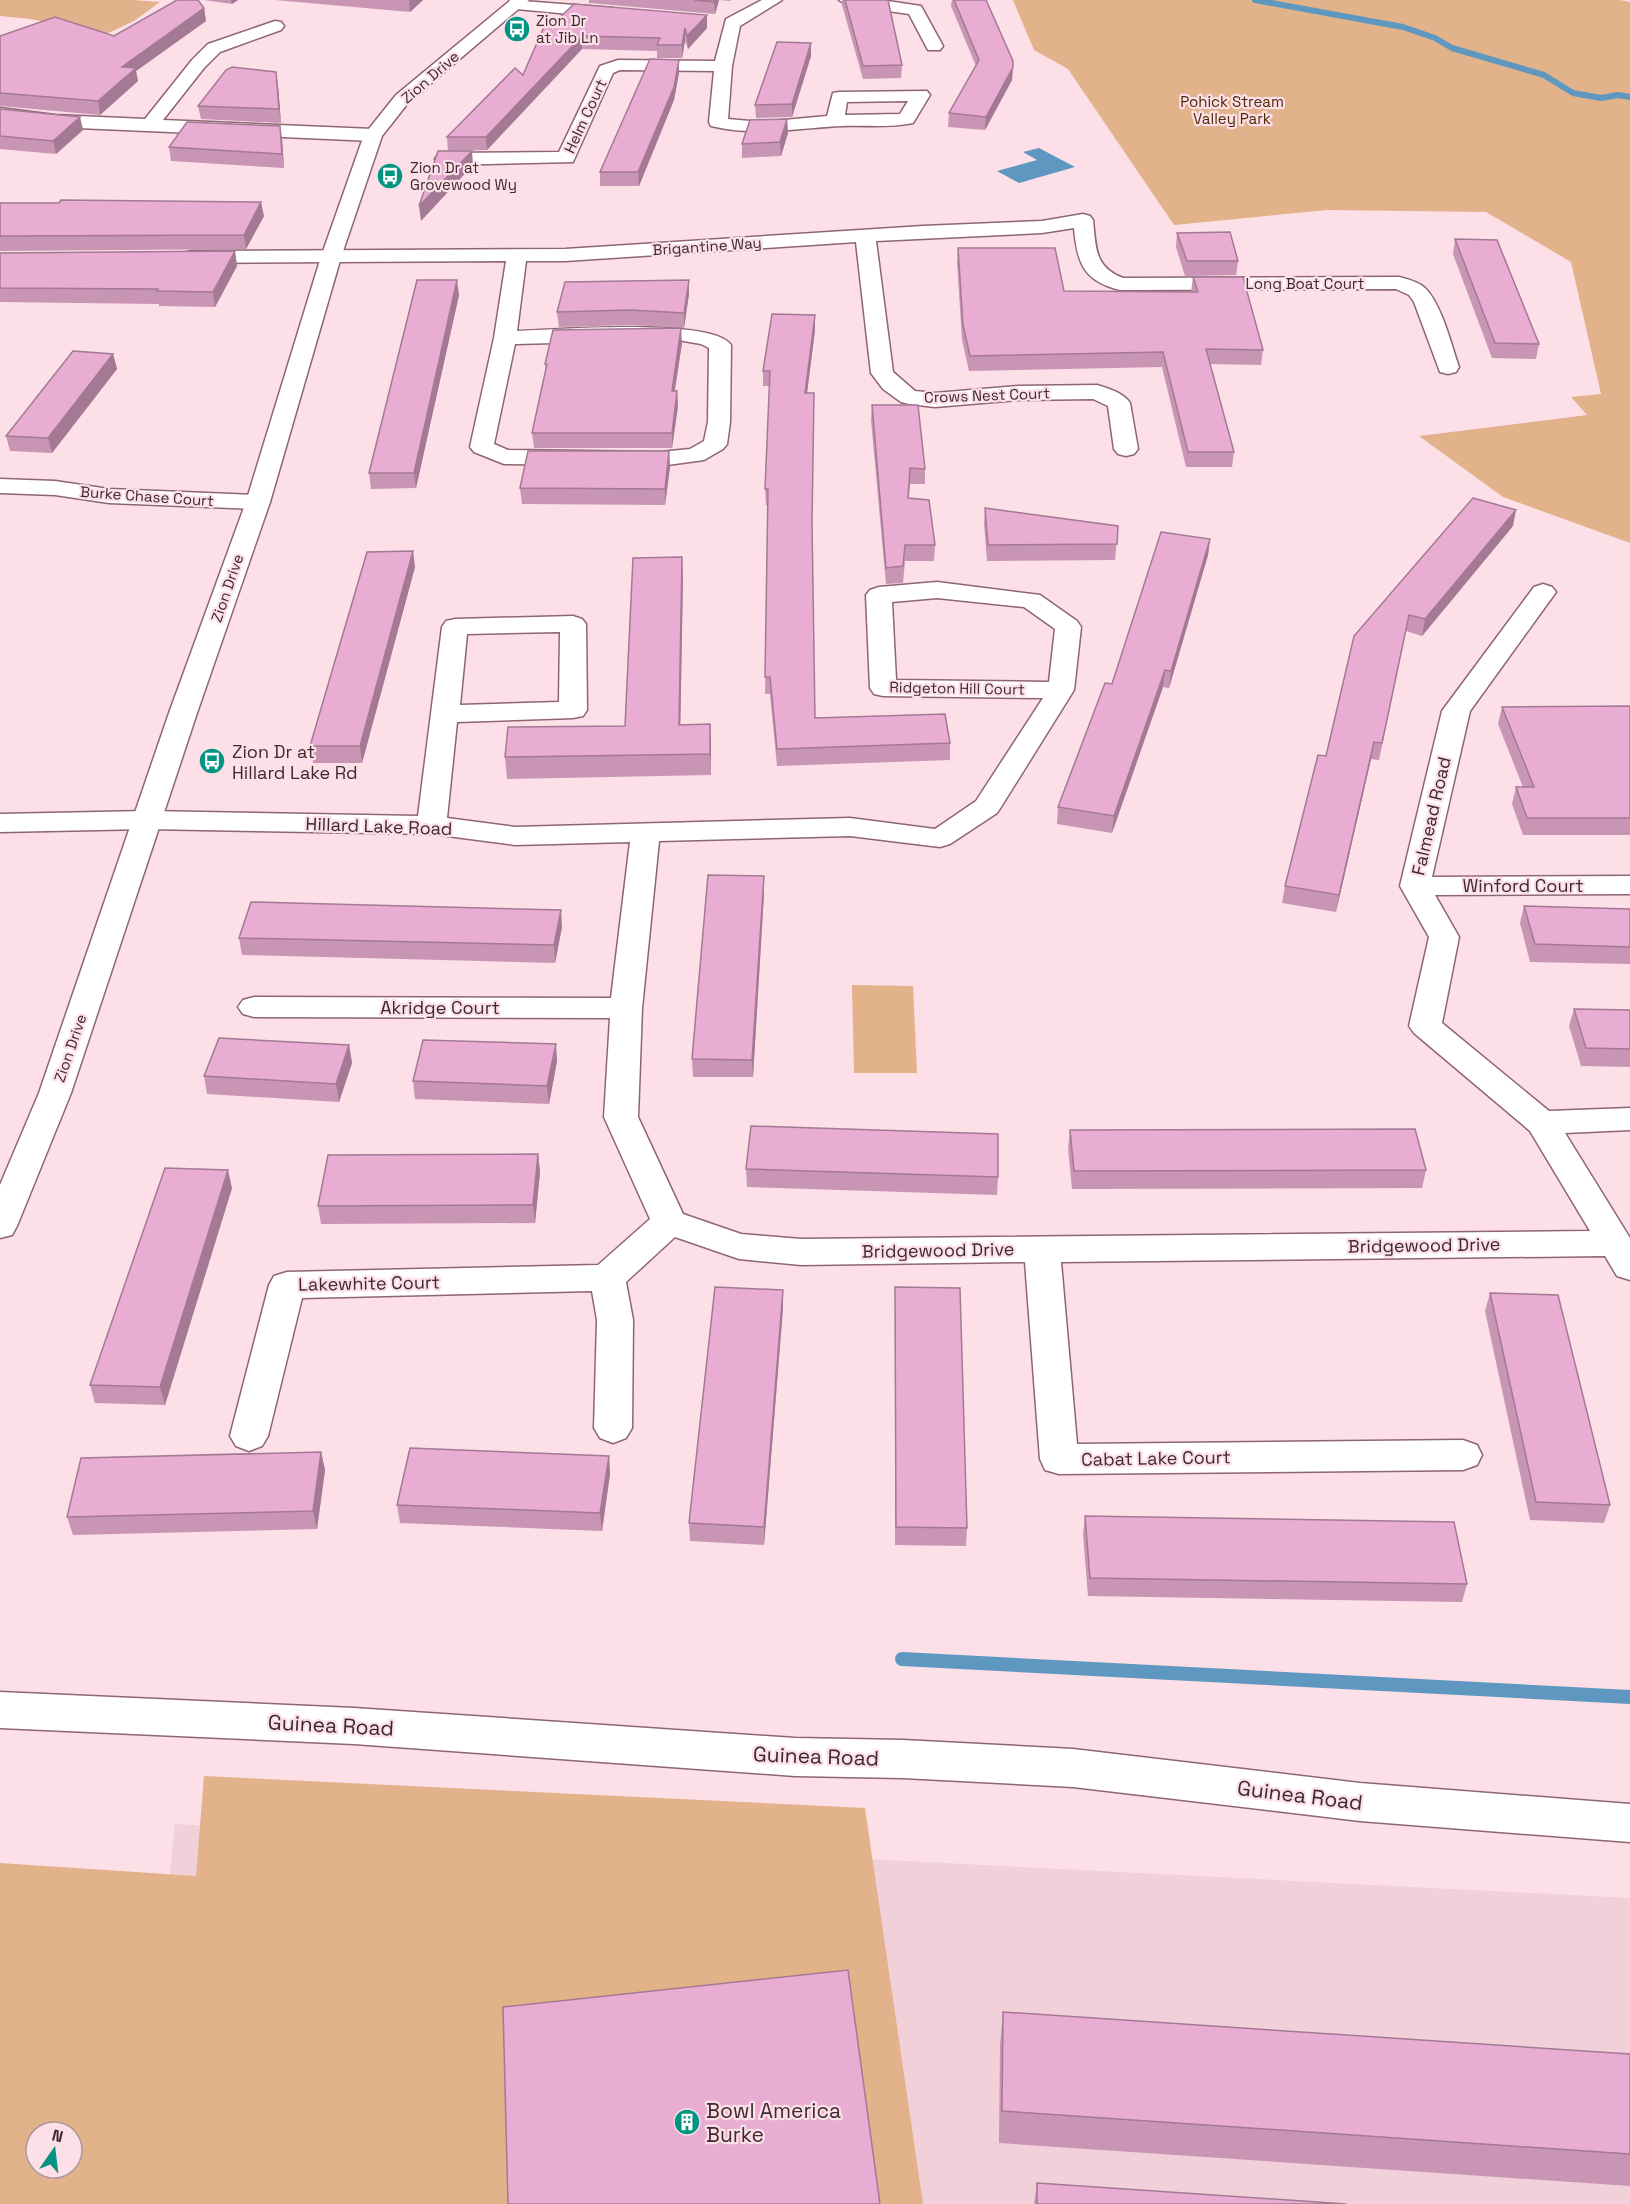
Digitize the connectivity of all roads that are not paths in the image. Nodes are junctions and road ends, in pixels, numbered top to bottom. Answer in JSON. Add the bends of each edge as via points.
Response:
{"nodes":[{"id":1,"x":774,"y":0,"type":"edge"},
{"id":2,"x":847,"y":0,"type":"edge"},
{"id":3,"x":518,"y":2,"type":"edge"},
{"id":4,"x":629,"y":14,"type":"edge"},
{"id":5,"x":275,"y":26,"type":"dead end"},
{"id":6,"x":934,"y":46,"type":"dead end"},
{"id":7,"x":723,"y":66,"type":"junction"},
{"id":8,"x":0,"y":114,"type":"edge"},
{"id":9,"x":835,"y":121,"type":"dead end"},
{"id":10,"x":150,"y":125,"type":"junction"},
{"id":11,"x":373,"y":135,"type":"junction"},
{"id":12,"x":444,"y":159,"type":"edge"},
{"id":13,"x":1083,"y":220,"type":"joint"},
{"id":14,"x":865,"y":236,"type":"junction"},
{"id":15,"x":517,"y":254,"type":"junction"},
{"id":16,"x":331,"y":256,"type":"junction"},
{"id":17,"x":166,"y":258,"type":"edge"},
{"id":18,"x":505,"y":338,"type":"junction"},
{"id":19,"x":1448,"y":367,"type":"dead end"},
{"id":20,"x":1126,"y":449,"type":"dead end"},
{"id":21,"x":0,"y":486,"type":"edge"},
{"id":22,"x":258,"y":502,"type":"junction"},
{"id":23,"x":1543,"y":592,"type":"dead end"},
{"id":24,"x":1061,"y":690,"type":"junction"},
{"id":25,"x":445,"y":714,"type":"junction"},
{"id":26,"x":147,"y":820,"type":"junction"},
{"id":27,"x":0,"y":823,"type":"edge"},
{"id":28,"x":432,"y":825,"type":"junction"},
{"id":29,"x":646,"y":831,"type":"junction"},
{"id":30,"x":1415,"y":885,"type":"junction"},
{"id":31,"x":1630,"y":885,"type":"edge"},
{"id":32,"x":254,"y":1007,"type":"dead end"},
{"id":33,"x":626,"y":1008,"type":"junction"},
{"id":34,"x":1630,"y":1119,"type":"edge"},
{"id":35,"x":1542,"y":1123,"type":"junction"},
{"id":36,"x":669,"y":1222,"type":"junction"},
{"id":37,"x":0,"y":1226,"type":"edge"},
{"id":38,"x":1042,"y":1249,"type":"junction"},
{"id":39,"x":1622,"y":1255,"type":"edge"},
{"id":40,"x":607,"y":1278,"type":"junction"},
{"id":41,"x":613,"y":1428,"type":"dead end"},
{"id":42,"x":249,"y":1436,"type":"dead end"},
{"id":43,"x":1463,"y":1455,"type":"dead end"},
{"id":44,"x":0,"y":1710,"type":"edge"},
{"id":45,"x":1630,"y":1823,"type":"edge"}],
"edges":[{"from":1,"to":7,"type":"street","via":[[726,22]]},
{"from":2,"to":6,"type":"street","via":[[915,10]]},
{"from":3,"to":4,"type":"street"},
{"from":3,"to":11,"type":"street","name":"Zion Drive","via":[[402,99]]},
{"from":5,"to":10,"type":"street","via":[[214,48]]},
{"from":7,"to":9,"type":"street","via":[[718,122],[737,128],[762,128]]},
{"from":7,"to":12,"type":"street","name":"Helm Court","via":[[618,65],[606,70],[566,158]]},
{"from":8,"to":10,"type":"street"},
{"from":10,"to":11,"type":"street"},
{"from":11,"to":16,"type":"street","name":"Zion Drive"},
{"from":13,"to":14,"type":"street","name":"Brigantine Way","via":[[1042,227]]},
{"from":13,"to":19,"type":"street","name":"Long Boat Court","via":[[1087,259],[1105,280],[1120,284],[1399,283],[1416,291],[1424,301]]},
{"from":14,"to":15,"type":"street","name":"Brigantine Way","via":[[565,255]]},
{"from":14,"to":20,"type":"street","name":"Crows Nest Court","via":[[882,373],[891,384],[909,396],[935,400],[1097,392],[1119,403]]},
{"from":15,"to":16,"type":"street","name":"Brigantine Way"},
{"from":15,"to":18,"type":"street"},
{"from":16,"to":17,"type":"street","name":"Brigantine Way"},
{"from":16,"to":22,"type":"street","name":"Zion Drive"},
{"from":18,"to":18,"type":"street","via":[[482,447],[504,457],[660,459],[696,455],[715,444],[720,345],[707,338],[678,334]]},
{"from":21,"to":22,"type":"street","name":"Burke Chase Court","via":[[55,488],[109,496]]},
{"from":22,"to":26,"type":"street","name":"Zion Drive"},
{"from":23,"to":30,"type":"street","name":"Falmead Road","via":[[1456,711]]},
{"from":24,"to":24,"type":"street","name":"Ridgeton Hill Court","via":[[1068,627],[1031,600],[937,590],[879,595],[883,688]]},
{"from":24,"to":29,"type":"street","name":"Ridgeton Hill Court","via":[[987,807],[940,838],[850,827]]},
{"from":25,"to":25,"type":"street","via":[[455,627],[573,624],[573,710]]},
{"from":25,"to":28,"type":"street"},
{"from":26,"to":27,"type":"street","name":"Hillard Lake Road"},
{"from":26,"to":28,"type":"street","name":"Hillard Lake Road"},
{"from":26,"to":37,"type":"street","name":"Zion Drive","via":[[55,1093]]},
{"from":28,"to":29,"type":"street","name":"Hillard Lake Road","via":[[515,836]]},
{"from":29,"to":33,"type":"street"},
{"from":30,"to":31,"type":"street","name":"Winford Court"},
{"from":30,"to":35,"type":"street","name":"Falmead Road","via":[[1444,937],[1425,1026]]},
{"from":32,"to":33,"type":"street","name":"Akridge Court"},
{"from":33,"to":36,"type":"street","via":[[621,1117]]},
{"from":34,"to":35,"type":"street"},
{"from":35,"to":39,"type":"street","name":"Falmead Road"},
{"from":36,"to":38,"type":"street","name":"Bridgewood Drive","via":[[739,1246],[801,1252]]},
{"from":36,"to":40,"type":"street"},
{"from":38,"to":39,"type":"street","name":"Bridgewood Drive"},
{"from":38,"to":43,"type":"street","name":"Cabat Lake Court","via":[[1059,1459]]},
{"from":40,"to":41,"type":"street","via":[[615,1320]]},
{"from":40,"to":42,"type":"street","name":"Lakewhite Court","via":[[287,1285]]},
{"from":44,"to":45,"type":"street","name":"Guinea Road","via":[[354,1726],[795,1756],[1073,1768],[1360,1802]]}]}
